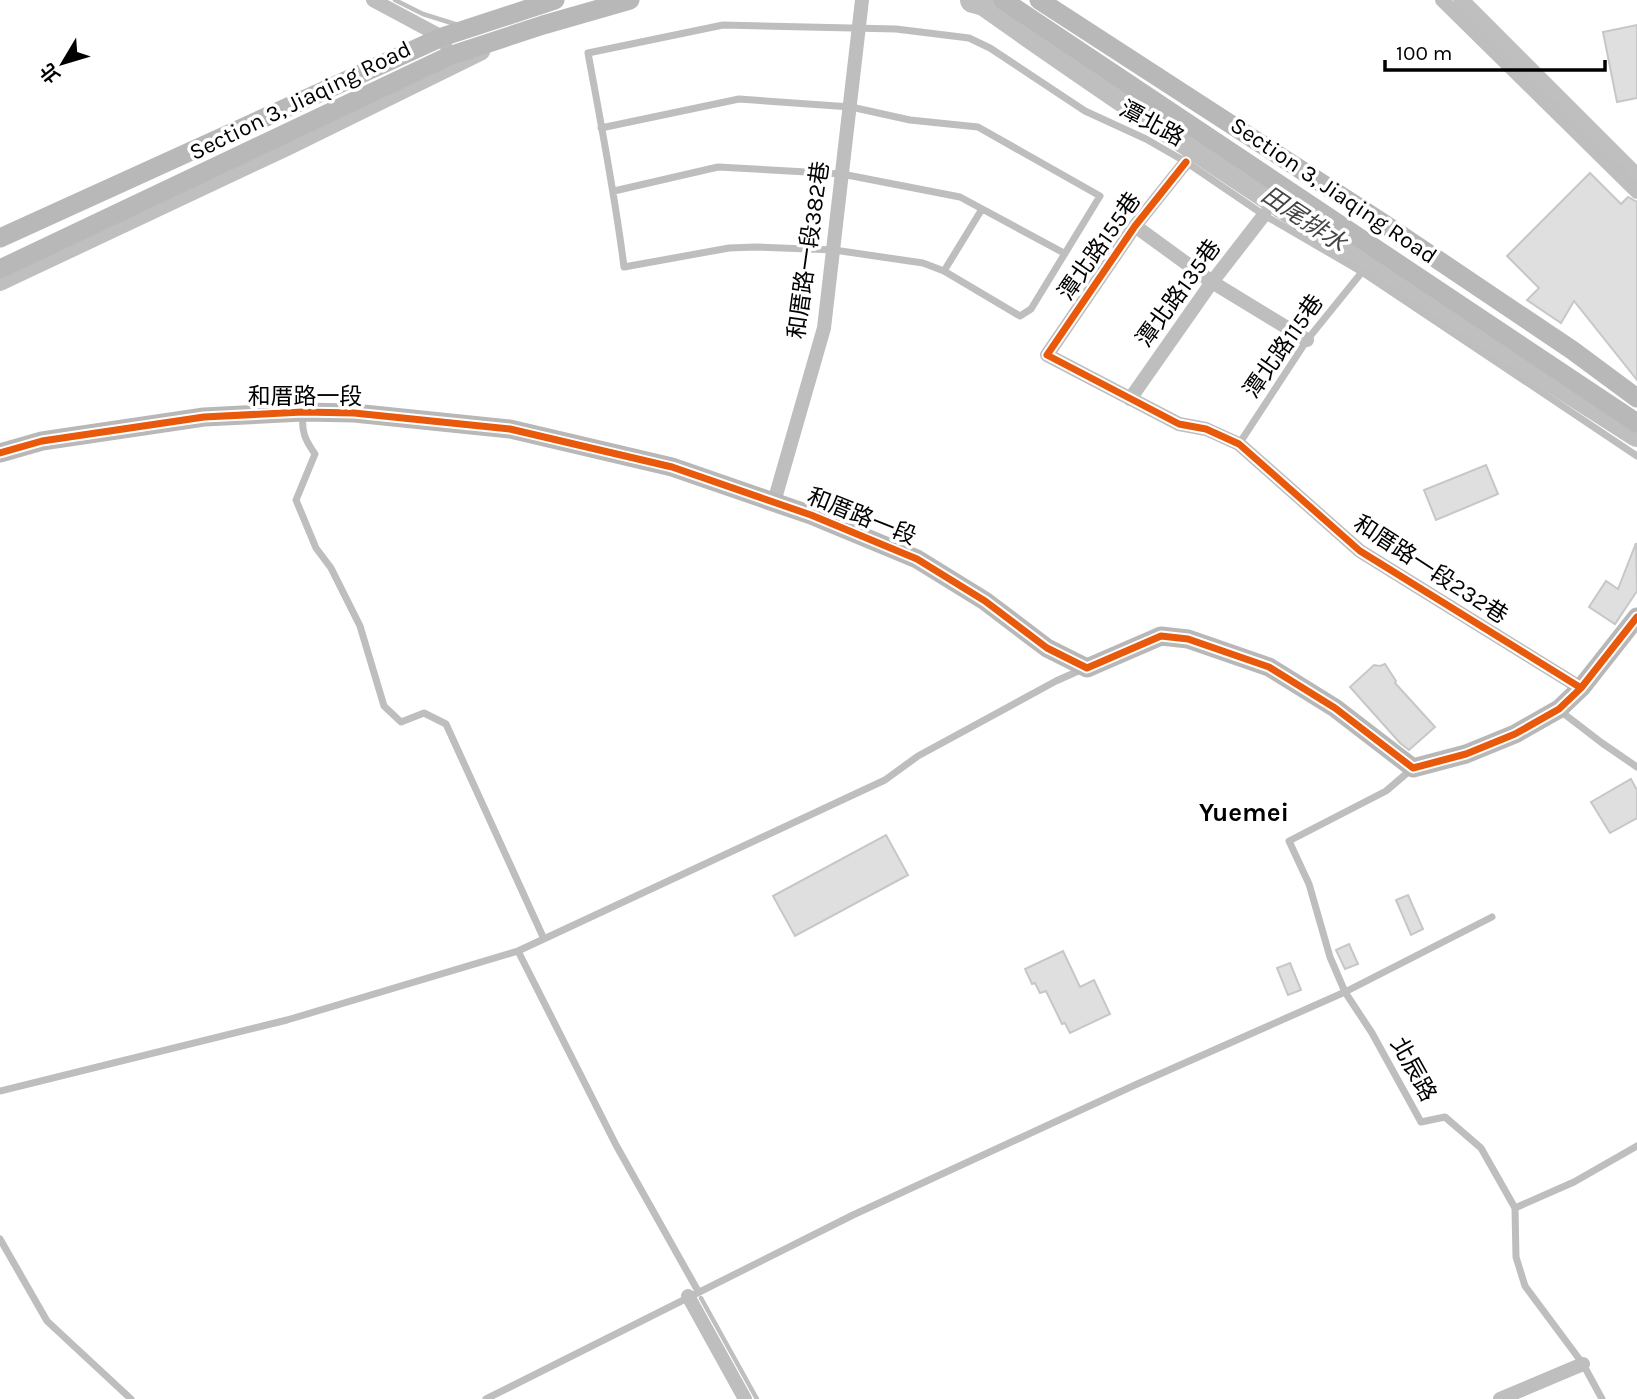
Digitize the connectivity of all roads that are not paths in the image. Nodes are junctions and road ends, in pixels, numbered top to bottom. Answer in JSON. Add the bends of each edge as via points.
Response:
{"nodes":[{"id":1,"x":373,"y":0,"type":"edge"},
{"id":2,"x":555,"y":0,"type":"edge"},
{"id":3,"x":630,"y":0,"type":"edge"},
{"id":4,"x":862,"y":0,"type":"edge"},
{"id":5,"x":1003,"y":0,"type":"edge"},
{"id":6,"x":1040,"y":0,"type":"edge"},
{"id":7,"x":1442,"y":0,"type":"edge"},
{"id":8,"x":860,"y":27,"type":"junction"},
{"id":9,"x":442,"y":37,"type":"junction"},
{"id":10,"x":449,"y":56,"type":"junction"},
{"id":11,"x":851,"y":107,"type":"junction"},
{"id":12,"x":601,"y":128,"type":"junction"},
{"id":13,"x":1186,"y":162,"type":"junction"},
{"id":14,"x":842,"y":174,"type":"junction"},
{"id":15,"x":614,"y":191,"type":"junction"},
{"id":16,"x":1637,"y":192,"type":"edge"},
{"id":17,"x":982,"y":209,"type":"junction"},
{"id":18,"x":1264,"y":215,"type":"junction"},
{"id":19,"x":1135,"y":226,"type":"junction"},
{"id":20,"x":0,"y":239,"type":"edge"},
{"id":21,"x":834,"y":250,"type":"junction"},
{"id":22,"x":1064,"y":253,"type":"junction"},
{"id":23,"x":0,"y":269,"type":"edge"},
{"id":24,"x":944,"y":271,"type":"junction"},
{"id":25,"x":1362,"y":272,"type":"junction"},
{"id":26,"x":1212,"y":282,"type":"junction"},
{"id":27,"x":1307,"y":340,"type":"junction"},
{"id":28,"x":1047,"y":355,"type":"joint"},
{"id":29,"x":1130,"y":398,"type":"junction"},
{"id":30,"x":1637,"y":398,"type":"edge"},
{"id":31,"x":303,"y":412,"type":"junction"},
{"id":32,"x":1637,"y":424,"type":"edge"},
{"id":33,"x":1239,"y":444,"type":"junction"},
{"id":34,"x":0,"y":453,"type":"edge"},
{"id":35,"x":1637,"y":456,"type":"edge"},
{"id":36,"x":774,"y":502,"type":"junction"},
{"id":37,"x":1637,"y":617,"type":"edge"},
{"id":38,"x":1087,"y":668,"type":"junction"},
{"id":39,"x":1581,"y":688,"type":"junction"},
{"id":40,"x":1559,"y":709,"type":"junction"},
{"id":41,"x":1637,"y":766,"type":"edge"},
{"id":42,"x":1413,"y":768,"type":"junction"},
{"id":43,"x":1492,"y":917,"type":"dead end"},
{"id":44,"x":544,"y":939,"type":"junction"},
{"id":45,"x":518,"y":951,"type":"junction"},
{"id":46,"x":1345,"y":992,"type":"junction"},
{"id":47,"x":0,"y":1091,"type":"edge"},
{"id":48,"x":1637,"y":1146,"type":"edge"},
{"id":49,"x":1515,"y":1208,"type":"junction"},
{"id":50,"x":0,"y":1239,"type":"edge"},
{"id":51,"x":693,"y":1294,"type":"junction"},
{"id":52,"x":1583,"y":1364,"type":"junction"},
{"id":53,"x":131,"y":1399,"type":"edge"},
{"id":54,"x":486,"y":1399,"type":"edge"},
{"id":55,"x":745,"y":1399,"type":"edge"},
{"id":56,"x":1500,"y":1399,"type":"edge"},
{"id":57,"x":1602,"y":1399,"type":"edge"}],
"edges":[{"from":1,"to":9,"type":"street"},
{"from":2,"to":9,"type":"street","name":"Section 3, Jiaqing Road"},
{"from":3,"to":10,"type":"street","name":"Section 3, Jiaqing Road"},
{"from":4,"to":8,"type":"street","name":"和厝路一段382巷"},
{"from":5,"to":32,"type":"street","name":"Section 3, Jiaqing Road"},
{"from":6,"to":30,"type":"street","name":"Section 3, Jiaqing Road","via":[[1383,223]]},
{"from":7,"to":16,"type":"street"},
{"from":8,"to":11,"type":"street","name":"和厝路一段382巷"},
{"from":8,"to":12,"type":"lane","name":"潭北路","via":[[723,25],[588,53]]},
{"from":8,"to":13,"type":"lane","name":"潭北路","via":[[969,38],[1085,110]]},
{"from":9,"to":10,"type":"street"},
{"from":9,"to":20,"type":"street","name":"Section 3, Jiaqing Road"},
{"from":10,"to":23,"type":"street","name":"Section 3, Jiaqing Road"},
{"from":11,"to":12,"type":"lane","via":[[739,99]]},
{"from":11,"to":14,"type":"street","name":"和厝路一段382巷"},
{"from":11,"to":22,"type":"lane","via":[[910,120],[978,127],[1100,196]]},
{"from":12,"to":15,"type":"lane"},
{"from":13,"to":18,"type":"lane","name":"潭北路"},
{"from":13,"to":19,"type":"street","name":"潭北路155巷"},
{"from":14,"to":15,"type":"lane","via":[[718,167]]},
{"from":14,"to":17,"type":"lane","via":[[960,197]]},
{"from":14,"to":21,"type":"street","name":"和厝路一段382巷"},
{"from":15,"to":21,"type":"lane","via":[[624,267],[729,248]]},
{"from":17,"to":22,"type":"lane"},
{"from":17,"to":24,"type":"lane"},
{"from":18,"to":25,"type":"lane","name":"潭北路"},
{"from":18,"to":26,"type":"street","name":"潭北路135巷"},
{"from":19,"to":26,"type":"street"},
{"from":19,"to":28,"type":"street","name":"潭北路155巷"},
{"from":21,"to":24,"type":"lane","via":[[923,263]]},
{"from":21,"to":36,"type":"street","name":"和厝路一段382巷","via":[[824,328]]},
{"from":22,"to":24,"type":"lane","via":[[1031,309],[1020,316]]},
{"from":25,"to":27,"type":"lane","name":"潭北路115巷"},
{"from":25,"to":35,"type":"lane","name":"潭北路"},
{"from":26,"to":27,"type":"street"},
{"from":26,"to":29,"type":"street","name":"潭北路135巷"},
{"from":27,"to":33,"type":"lane","name":"潭北路115巷"},
{"from":28,"to":29,"type":"street","name":"和厝路一段232巷"},
{"from":29,"to":33,"type":"street","name":"和厝路一段232巷","via":[[1179,424],[1206,429]]},
{"from":31,"to":34,"type":"street","name":"和厝路一段","via":[[204,417],[42,441]]},
{"from":31,"to":36,"type":"street","name":"和厝路一段","via":[[510,429],[672,467]]},
{"from":31,"to":44,"type":"lane","via":[[302,430],[315,454],[296,500],[316,548],[360,626],[384,706],[401,722],[424,713],[446,724]]},
{"from":33,"to":39,"type":"street","name":"和厝路一段232巷","via":[[1360,551]]},
{"from":36,"to":38,"type":"street","name":"和厝路一段","via":[[917,559],[985,601],[1046,648]]},
{"from":37,"to":39,"type":"street"},
{"from":38,"to":42,"type":"street","via":[[1161,636],[1188,639],[1269,667],[1335,708]]},
{"from":38,"to":44,"type":"lane","via":[[918,756],[884,780]]},
{"from":39,"to":40,"type":"street"},
{"from":40,"to":41,"type":"lane"},
{"from":40,"to":42,"type":"street","via":[[1478,749]]},
{"from":42,"to":46,"type":"lane","name":"北辰路","via":[[1386,791],[1289,841],[1309,884]]},
{"from":43,"to":46,"type":"lane"},
{"from":44,"to":45,"type":"lane"},
{"from":45,"to":47,"type":"lane","via":[[287,1020]]},
{"from":45,"to":51,"type":"lane"},
{"from":46,"to":49,"type":"lane","name":"北辰路","via":[[1420,1122],[1445,1117],[1481,1148]]},
{"from":46,"to":51,"type":"lane","via":[[866,1209]]},
{"from":48,"to":49,"type":"lane","via":[[1574,1182]]},
{"from":49,"to":52,"type":"lane","name":"北辰路","via":[[1516,1257],[1525,1286]]},
{"from":50,"to":53,"type":"lane","via":[[47,1321]]},
{"from":51,"to":54,"type":"lane"},
{"from":51,"to":55,"type":"street"},
{"from":52,"to":56,"type":"street"},
{"from":52,"to":57,"type":"lane","name":"北辰路"}]}
